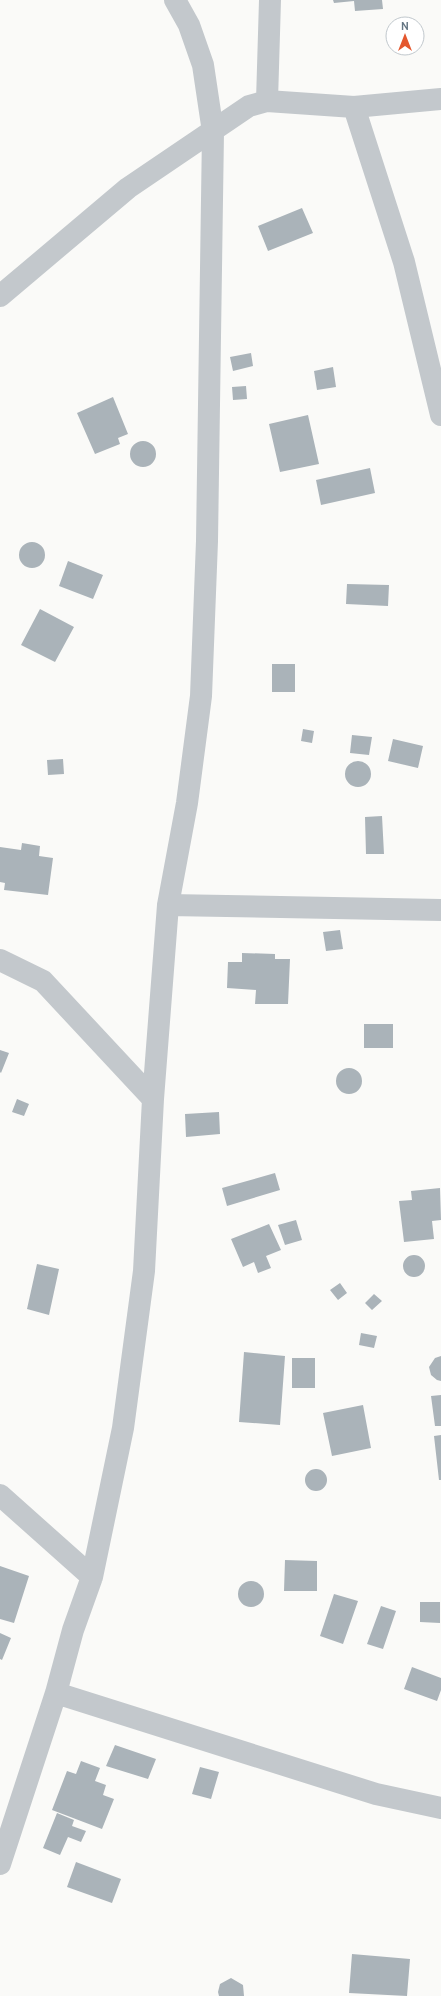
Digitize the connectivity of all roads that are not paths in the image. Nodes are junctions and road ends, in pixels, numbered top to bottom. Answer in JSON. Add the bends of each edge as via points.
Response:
{"nodes":[{"id":1,"x":175,"y":0,"type":"edge"},
{"id":2,"x":270,"y":0,"type":"edge"},
{"id":3,"x":441,"y":99,"type":"edge"},
{"id":4,"x":267,"y":101,"type":"junction"},
{"id":5,"x":354,"y":107,"type":"junction"},
{"id":6,"x":213,"y":132,"type":"junction"},
{"id":7,"x":0,"y":296,"type":"edge"},
{"id":8,"x":441,"y":415,"type":"edge"},
{"id":9,"x":168,"y":905,"type":"junction"},
{"id":10,"x":441,"y":910,"type":"edge"},
{"id":11,"x":0,"y":960,"type":"edge"},
{"id":12,"x":153,"y":1099,"type":"junction"},
{"id":13,"x":0,"y":1495,"type":"edge"},
{"id":14,"x":92,"y":1576,"type":"junction"},
{"id":15,"x":56,"y":1693,"type":"junction"},
{"id":16,"x":441,"y":1808,"type":"edge"},
{"id":17,"x":0,"y":1864,"type":"edge"}],
"edges":[{"from":1,"to":6,"type":"street","via":[[189,25],[202,65]]},
{"from":2,"to":4,"type":"street"},
{"from":3,"to":5,"type":"street"},
{"from":4,"to":5,"type":"street"},
{"from":4,"to":6,"type":"street","via":[[249,106]]},
{"from":5,"to":8,"type":"street","via":[[404,262]]},
{"from":6,"to":7,"type":"street","via":[[128,188]]},
{"from":6,"to":9,"type":"street","via":[[207,541],[201,696],[187,804]]},
{"from":9,"to":10,"type":"street"},
{"from":9,"to":12,"type":"street"},
{"from":11,"to":12,"type":"street","via":[[43,981]]},
{"from":12,"to":14,"type":"street","via":[[142,1286],[123,1428]]},
{"from":13,"to":14,"type":"street"},
{"from":14,"to":15,"type":"street","via":[[73,1630]]},
{"from":15,"to":16,"type":"street","via":[[376,1794]]},
{"from":15,"to":17,"type":"street"}]}
